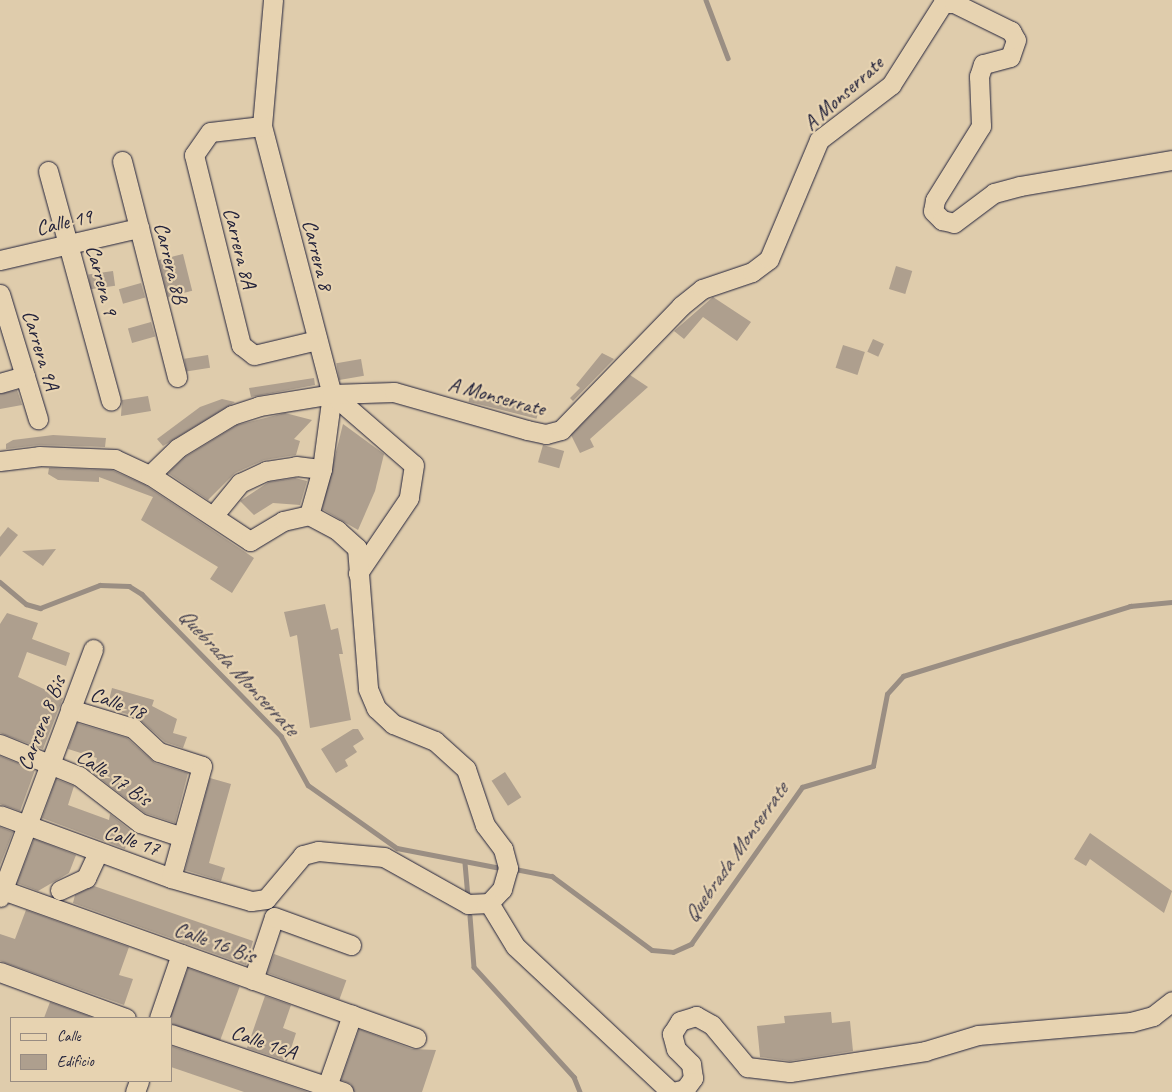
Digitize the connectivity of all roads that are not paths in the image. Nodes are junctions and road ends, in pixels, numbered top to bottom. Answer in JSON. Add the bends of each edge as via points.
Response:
{"nodes":[{"id":1,"x":273,"y":0,"type":"edge"},
{"id":2,"x":262,"y":126,"type":"junction"},
{"id":3,"x":1172,"y":160,"type":"edge"},
{"id":4,"x":122,"y":161,"type":"dead end"},
{"id":5,"x":48,"y":171,"type":"dead end"},
{"id":6,"x":139,"y":228,"type":"junction"},
{"id":7,"x":70,"y":245,"type":"junction"},
{"id":8,"x":0,"y":260,"type":"edge"},
{"id":9,"x":0,"y":294,"type":"edge"},
{"id":10,"x":317,"y":340,"type":"junction"},
{"id":11,"x":25,"y":376,"type":"junction"},
{"id":12,"x":177,"y":377,"type":"dead end"},
{"id":13,"x":0,"y":383,"type":"edge"},
{"id":14,"x":332,"y":394,"type":"junction"},
{"id":15,"x":111,"y":401,"type":"dead end"},
{"id":16,"x":38,"y":419,"type":"dead end"},
{"id":17,"x":0,"y":461,"type":"edge"},
{"id":18,"x":322,"y":469,"type":"junction"},
{"id":19,"x":150,"y":475,"type":"junction"},
{"id":20,"x":309,"y":515,"type":"junction"},
{"id":21,"x":213,"y":516,"type":"junction"},
{"id":22,"x":358,"y":572,"type":"junction"},
{"id":23,"x":93,"y":649,"type":"dead end"},
{"id":24,"x":70,"y":709,"type":"junction"},
{"id":25,"x":0,"y":744,"type":"edge"},
{"id":26,"x":50,"y":762,"type":"junction"},
{"id":27,"x":0,"y":815,"type":"edge"},
{"id":28,"x":26,"y":824,"type":"junction"},
{"id":29,"x":182,"y":837,"type":"junction"},
{"id":30,"x":98,"y":852,"type":"junction"},
{"id":31,"x":171,"y":878,"type":"junction"},
{"id":32,"x":60,"y":890,"type":"dead end"},
{"id":33,"x":1,"y":892,"type":"edge"},
{"id":34,"x":489,"y":903,"type":"junction"},
{"id":35,"x":351,"y":945,"type":"dead end"},
{"id":36,"x":181,"y":954,"type":"junction"},
{"id":37,"x":0,"y":972,"type":"edge"},
{"id":38,"x":253,"y":980,"type":"junction"},
{"id":39,"x":1172,"y":1001,"type":"edge"},
{"id":40,"x":352,"y":1015,"type":"junction"},
{"id":41,"x":123,"y":1017,"type":"edge"},
{"id":42,"x":159,"y":1017,"type":"edge"},
{"id":43,"x":172,"y":1034,"type":"edge"},
{"id":44,"x":416,"y":1038,"type":"dead end"},
{"id":45,"x":331,"y":1090,"type":"edge"},
{"id":46,"x":672,"y":1092,"type":"edge"}],
"edges":[{"from":1,"to":2,"type":"street","name":"Carrera 8"},
{"from":2,"to":10,"type":"street","name":"Carrera 8"},
{"from":2,"to":10,"type":"street","name":"Carrera 8A","via":[[210,132],[194,156],[245,351],[254,355]]},
{"from":3,"to":14,"type":"street","name":"A Monserrate","via":[[1020,186],[994,193],[954,223],[942,220],[933,211],[935,200],[981,126],[979,76],[983,64],[1010,57],[1016,40],[1011,31],[954,3],[943,2],[891,85],[819,140],[769,259],[752,272],[702,289],[681,306],[561,430],[546,434],[528,430],[394,392]]},
{"from":4,"to":6,"type":"street","name":"Carrera 8B"},
{"from":5,"to":7,"type":"street","name":"Carrera 9"},
{"from":6,"to":7,"type":"street","name":"Calle 19"},
{"from":6,"to":12,"type":"street","name":"Carrera 8B"},
{"from":7,"to":8,"type":"street","name":"Calle 19"},
{"from":7,"to":15,"type":"street","name":"Carrera 9"},
{"from":9,"to":11,"type":"street","name":"Carrera 9A"},
{"from":10,"to":14,"type":"street","name":"Carrera 8"},
{"from":11,"to":13,"type":"street"},
{"from":11,"to":16,"type":"street","name":"Carrera 9A"},
{"from":14,"to":18,"type":"street"},
{"from":14,"to":19,"type":"street","via":[[259,406],[232,415],[178,448]]},
{"from":14,"to":22,"type":"street","via":[[414,465],[408,498]]},
{"from":17,"to":19,"type":"street","via":[[80,456],[114,459]]},
{"from":18,"to":20,"type":"street"},
{"from":18,"to":21,"type":"street","via":[[296,466],[266,471],[240,483]]},
{"from":19,"to":21,"type":"street"},
{"from":20,"to":21,"type":"street","via":[[283,521],[250,541]]},
{"from":20,"to":22,"type":"street","via":[[357,548]]},
{"from":22,"to":34,"type":"street","via":[[368,689],[376,708],[393,724],[435,741],[466,769],[485,826],[503,849],[508,868],[502,889]]},
{"from":23,"to":24,"type":"street","name":"Carrera 8 Bis"},
{"from":24,"to":26,"type":"street","name":"Carrera 8 Bis"},
{"from":24,"to":29,"type":"street","name":"Calle 18","via":[[133,728],[159,752],[202,766]]},
{"from":25,"to":26,"type":"street","name":"Calle 17 Bis"},
{"from":26,"to":28,"type":"street","name":"Carrera 8 Bis"},
{"from":26,"to":29,"type":"street","name":"Calle 17 Bis","via":[[79,776],[140,823]]},
{"from":27,"to":28,"type":"street","name":"Calle 17"},
{"from":28,"to":30,"type":"street","name":"Calle 17"},
{"from":28,"to":33,"type":"street","name":"Carrera 8 Bis"},
{"from":29,"to":31,"type":"street"},
{"from":30,"to":31,"type":"street","name":"Calle 17"},
{"from":30,"to":32,"type":"street","via":[[86,878]]},
{"from":31,"to":34,"type":"street","name":"Calle 17","via":[[251,901],[266,899],[303,855],[318,851],[384,857],[449,897],[468,904]]},
{"from":33,"to":36,"type":"street","name":"Calle 16 Bis"},
{"from":34,"to":46,"type":"street","via":[[515,946]]},
{"from":35,"to":38,"type":"street","via":[[274,917]]},
{"from":36,"to":38,"type":"street","name":"Calle 16 Bis"},
{"from":36,"to":42,"type":"street"},
{"from":37,"to":41,"type":"street"},
{"from":38,"to":40,"type":"street","name":"Calle 16 Bis"},
{"from":39,"to":46,"type":"street","via":[[1153,1016],[1131,1022],[978,1035],[925,1051],[783,1072],[747,1067],[712,1025],[696,1016],[680,1021],[672,1034],[676,1049],[691,1064],[693,1078],[685,1089]]},
{"from":40,"to":44,"type":"street","name":"Calle 16 Bis"},
{"from":40,"to":45,"type":"street"},
{"from":43,"to":45,"type":"street","name":"Calle 16A"}]}
